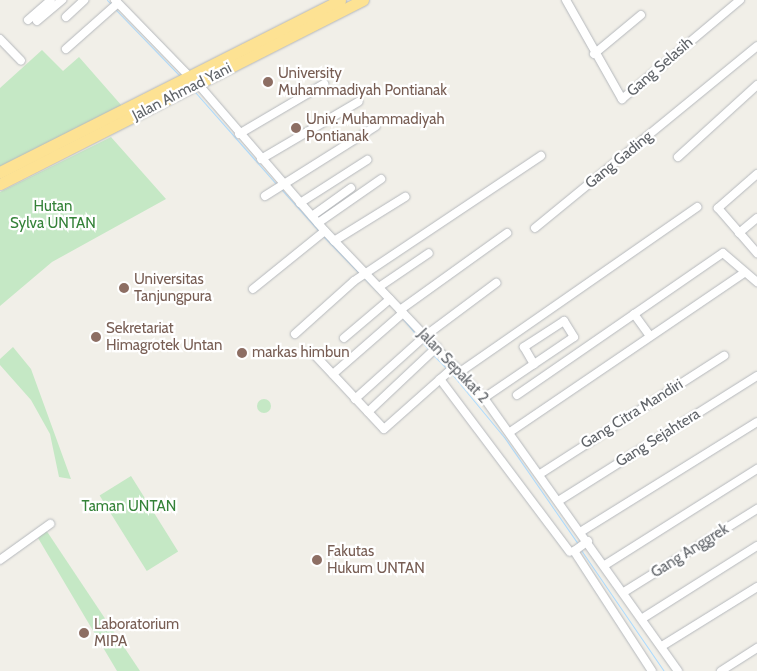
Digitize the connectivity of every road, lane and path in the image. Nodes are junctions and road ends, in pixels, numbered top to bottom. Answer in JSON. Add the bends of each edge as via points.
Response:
{"nodes":[{"id":1,"x":51,"y":0,"type":"edge"},
{"id":2,"x":62,"y":0,"type":"edge"},
{"id":3,"x":84,"y":0,"type":"edge"},
{"id":4,"x":340,"y":0,"type":"edge"},
{"id":5,"x":363,"y":0,"type":"edge"},
{"id":6,"x":566,"y":0,"type":"edge"},
{"id":7,"x":740,"y":0,"type":"edge"},
{"id":8,"x":116,"y":3,"type":"edge"},
{"id":9,"x":641,"y":15,"type":"dead end"},
{"id":10,"x":66,"y":17,"type":"dead end"},
{"id":11,"x":28,"y":20,"type":"dead end"},
{"id":12,"x":38,"y":21,"type":"dead end"},
{"id":13,"x":0,"y":39,"type":"edge"},
{"id":14,"x":757,"y":46,"type":"edge"},
{"id":15,"x":66,"y":49,"type":"dead end"},
{"id":16,"x":594,"y":54,"type":"junction"},
{"id":17,"x":21,"y":61,"type":"dead end"},
{"id":18,"x":231,"y":62,"type":"junction"},
{"id":19,"x":189,"y":82,"type":"junction"},
{"id":20,"x":324,"y":84,"type":"dead end"},
{"id":21,"x":757,"y":85,"type":"edge"},
{"id":22,"x":358,"y":102,"type":"dead end"},
{"id":23,"x":376,"y":126,"type":"dead end"},
{"id":24,"x":239,"y":134,"type":"junction"},
{"id":25,"x":541,"y":156,"type":"dead end"},
{"id":26,"x":678,"y":156,"type":"dead end"},
{"id":27,"x":261,"y":159,"type":"junction"},
{"id":28,"x":367,"y":160,"type":"dead end"},
{"id":29,"x":0,"y":172,"type":"edge"},
{"id":30,"x":757,"y":174,"type":"edge"},
{"id":31,"x":381,"y":179,"type":"dead end"},
{"id":32,"x":276,"y":183,"type":"junction"},
{"id":33,"x":0,"y":184,"type":"edge"},
{"id":34,"x":351,"y":188,"type":"dead end"},
{"id":35,"x":265,"y":196,"type":"dead end"},
{"id":36,"x":405,"y":197,"type":"dead end"},
{"id":37,"x":300,"y":203,"type":"junction"},
{"id":38,"x":697,"y":208,"type":"dead end"},
{"id":39,"x":312,"y":216,"type":"junction"},
{"id":40,"x":757,"y":218,"type":"edge"},
{"id":41,"x":318,"y":223,"type":"junction"},
{"id":42,"x":534,"y":228,"type":"dead end"},
{"id":43,"x":322,"y":233,"type":"junction"},
{"id":44,"x":507,"y":233,"type":"dead end"},
{"id":45,"x":739,"y":233,"type":"junction"},
{"id":46,"x":334,"y":241,"type":"junction"},
{"id":47,"x":757,"y":252,"type":"edge"},
{"id":48,"x":429,"y":253,"type":"dead end"},
{"id":49,"x":744,"y":273,"type":"junction"},
{"id":50,"x":363,"y":278,"type":"junction"},
{"id":51,"x":757,"y":282,"type":"edge"},
{"id":52,"x":496,"y":283,"type":"dead end"},
{"id":53,"x":379,"y":288,"type":"junction"},
{"id":54,"x":253,"y":289,"type":"dead end"},
{"id":55,"x":388,"y":301,"type":"junction"},
{"id":56,"x":400,"y":314,"type":"junction"},
{"id":57,"x":634,"y":314,"type":"junction"},
{"id":58,"x":295,"y":334,"type":"dead end"},
{"id":59,"x":650,"y":336,"type":"junction"},
{"id":60,"x":424,"y":337,"type":"junction"},
{"id":61,"x":344,"y":338,"type":"dead end"},
{"id":62,"x":312,"y":352,"type":"dead end"},
{"id":63,"x":434,"y":352,"type":"junction"},
{"id":64,"x":724,"y":356,"type":"dead end"},
{"id":65,"x":534,"y":364,"type":"junction"},
{"id":66,"x":454,"y":370,"type":"junction"},
{"id":67,"x":333,"y":374,"type":"junction"},
{"id":68,"x":757,"y":376,"type":"edge"},
{"id":69,"x":440,"y":379,"type":"junction"},
{"id":70,"x":517,"y":395,"type":"dead end"},
{"id":71,"x":484,"y":398,"type":"junction"},
{"id":72,"x":355,"y":399,"type":"junction"},
{"id":73,"x":368,"y":412,"type":"junction"},
{"id":74,"x":757,"y":422,"type":"edge"},
{"id":75,"x":510,"y":432,"type":"junction"},
{"id":76,"x":757,"y":469,"type":"edge"},
{"id":77,"x":540,"y":474,"type":"junction"},
{"id":78,"x":560,"y":500,"type":"junction"},
{"id":79,"x":757,"y":509,"type":"edge"},
{"id":80,"x":50,"y":524,"type":"dead end"},
{"id":81,"x":582,"y":531,"type":"junction"},
{"id":82,"x":586,"y":542,"type":"junction"},
{"id":83,"x":757,"y":546,"type":"edge"},
{"id":84,"x":573,"y":551,"type":"junction"},
{"id":85,"x":0,"y":560,"type":"edge"},
{"id":86,"x":604,"y":565,"type":"junction"},
{"id":87,"x":757,"y":587,"type":"edge"},
{"id":88,"x":624,"y":592,"type":"junction"},
{"id":89,"x":643,"y":618,"type":"junction"},
{"id":90,"x":662,"y":646,"type":"junction"},
{"id":91,"x":757,"y":648,"type":"edge"},
{"id":92,"x":652,"y":671,"type":"edge"},
{"id":93,"x":678,"y":671,"type":"edge"},
{"id":94,"x":721,"y":671,"type":"edge"}],
"edges":[{"from":1,"to":11,"type":"street"},
{"from":2,"to":12,"type":"street"},
{"from":3,"to":10,"type":"street"},
{"from":4,"to":18,"type":"highway","name":"Jalan Ahmad Yani"},
{"from":5,"to":18,"type":"highway","name":"Jalan Ahmad Yani"},
{"from":6,"to":16,"type":"street","name":"Gang Selasih"},
{"from":7,"to":16,"type":"street","name":"Gang Selasih","via":[[625,99]]},
{"from":8,"to":15,"type":"street"},
{"from":8,"to":19,"type":"street","name":"Jalan Sepakat 2"},
{"from":9,"to":16,"type":"street"},
{"from":13,"to":17,"type":"street"},
{"from":14,"to":42,"type":"street","name":"Gang Gading"},
{"from":18,"to":19,"type":"highway","name":"Jalan Ahmad Yani"},
{"from":19,"to":24,"type":"street","name":"Jalan Sepakat 2"},
{"from":19,"to":29,"type":"highway","name":"Jalan Ahmad Yani"},
{"from":19,"to":33,"type":"highway","name":"Jalan Ahmad Yani"},
{"from":20,"to":24,"type":"street"},
{"from":21,"to":26,"type":"street"},
{"from":22,"to":27,"type":"street"},
{"from":23,"to":32,"type":"street"},
{"from":24,"to":27,"type":"street","name":"Jalan Sepakat 2","via":[[252,153]]},
{"from":25,"to":50,"type":"street"},
{"from":27,"to":32,"type":"street","name":"Jalan Sepakat 2"},
{"from":28,"to":37,"type":"street"},
{"from":30,"to":45,"type":"street","via":[[718,208]]},
{"from":31,"to":41,"type":"street"},
{"from":32,"to":35,"type":"street"},
{"from":32,"to":37,"type":"street","name":"Jalan Sepakat 2"},
{"from":34,"to":39,"type":"street"},
{"from":36,"to":46,"type":"street"},
{"from":37,"to":39,"type":"street","name":"Jalan Sepakat 2"},
{"from":38,"to":66,"type":"street"},
{"from":39,"to":41,"type":"street","name":"Jalan Sepakat 2"},
{"from":40,"to":45,"type":"street"},
{"from":41,"to":43,"type":"street","name":"Jalan Sepakat 2"},
{"from":43,"to":46,"type":"street","name":"Jalan Sepakat 2"},
{"from":43,"to":54,"type":"street"},
{"from":44,"to":56,"type":"street"},
{"from":45,"to":47,"type":"street"},
{"from":46,"to":50,"type":"street","name":"Jalan Sepakat 2"},
{"from":48,"to":53,"type":"street"},
{"from":49,"to":51,"type":"street"},
{"from":49,"to":57,"type":"street","via":[[723,253]]},
{"from":49,"to":59,"type":"street"},
{"from":50,"to":53,"type":"street","name":"Jalan Sepakat 2"},
{"from":50,"to":58,"type":"street"},
{"from":52,"to":60,"type":"street"},
{"from":53,"to":55,"type":"street","name":"Jalan Sepakat 2"},
{"from":55,"to":56,"type":"street","name":"Jalan Sepakat 2"},
{"from":55,"to":61,"type":"street"},
{"from":56,"to":60,"type":"street","name":"Jalan Sepakat 2"},
{"from":56,"to":67,"type":"street"},
{"from":57,"to":59,"type":"street"},
{"from":57,"to":70,"type":"street"},
{"from":59,"to":75,"type":"street"},
{"from":60,"to":63,"type":"street","name":"Jalan Sepakat 2"},
{"from":60,"to":72,"type":"street"},
{"from":62,"to":67,"type":"street"},
{"from":63,"to":66,"type":"street","name":"Jalan Sepakat 2"},
{"from":63,"to":73,"type":"street"},
{"from":64,"to":77,"type":"street","name":"Gang Citra Mandiri"},
{"from":65,"to":65,"type":"street","via":[[524,347],[564,321],[574,337]]},
{"from":65,"to":71,"type":"street"},
{"from":66,"to":69,"type":"street"},
{"from":66,"to":71,"type":"street","name":"Jalan Sepakat 2"},
{"from":67,"to":72,"type":"street"},
{"from":68,"to":78,"type":"street","name":"Gang Sejahtera"},
{"from":69,"to":73,"type":"street","via":[[384,429]]},
{"from":69,"to":84,"type":"street"},
{"from":71,"to":75,"type":"street","name":"Jalan Sepakat 2"},
{"from":72,"to":73,"type":"street"},
{"from":74,"to":81,"type":"street"},
{"from":75,"to":77,"type":"street","name":"Jalan Sepakat 2"},
{"from":76,"to":86,"type":"street"},
{"from":77,"to":78,"type":"street","name":"Jalan Sepakat 2"},
{"from":78,"to":81,"type":"street","name":"Jalan Sepakat 2"},
{"from":79,"to":88,"type":"street","name":"Gang Anggrek"},
{"from":80,"to":85,"type":"street"},
{"from":81,"to":82,"type":"street","name":"Jalan Sepakat 2"},
{"from":82,"to":84,"type":"street"},
{"from":82,"to":86,"type":"street","name":"Jalan Sepakat 2"},
{"from":83,"to":89,"type":"street"},
{"from":84,"to":92,"type":"street"},
{"from":86,"to":88,"type":"street","name":"Jalan Sepakat 2"},
{"from":87,"to":90,"type":"street"},
{"from":88,"to":89,"type":"street","name":"Jalan Sepakat 2"},
{"from":89,"to":90,"type":"street","name":"Jalan Sepakat 2"},
{"from":90,"to":93,"type":"street","name":"Jalan Sepakat 2"},
{"from":91,"to":94,"type":"street"}]}
